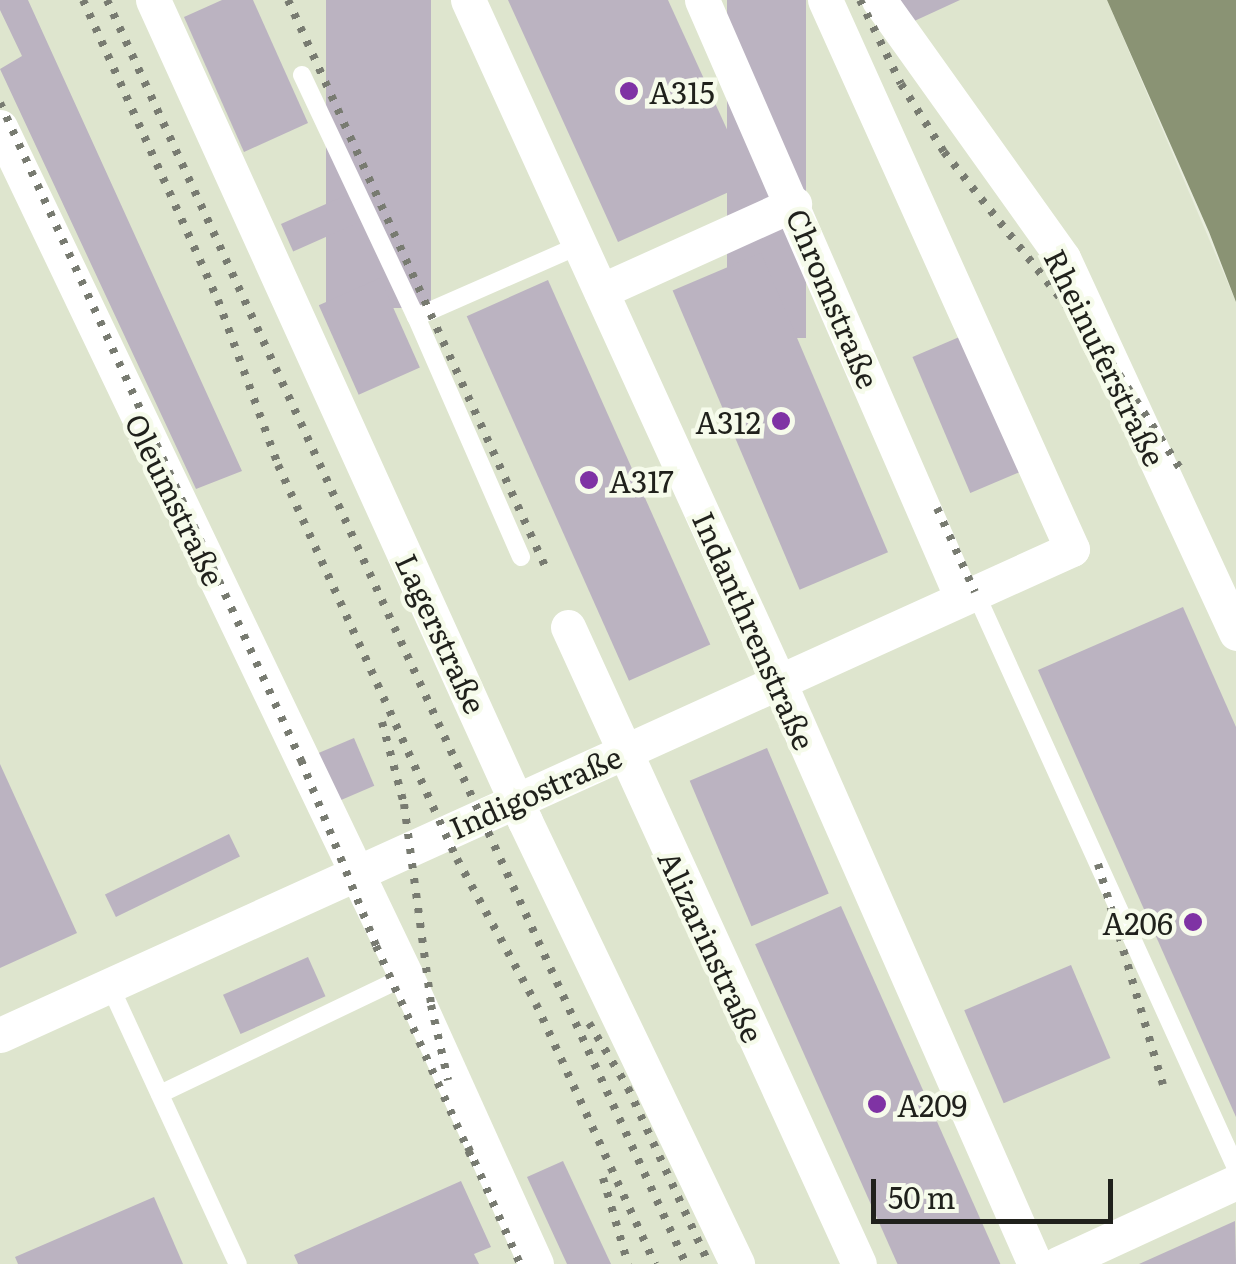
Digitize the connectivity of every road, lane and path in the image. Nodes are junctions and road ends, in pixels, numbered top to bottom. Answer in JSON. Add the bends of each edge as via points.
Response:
{"nodes":[{"id":1,"x":152,"y":0,"type":"edge"},
{"id":2,"x":468,"y":0,"type":"edge"},
{"id":3,"x":702,"y":0,"type":"edge"},
{"id":4,"x":826,"y":0,"type":"edge"},
{"id":5,"x":878,"y":0,"type":"edge"},
{"id":6,"x":302,"y":76,"type":"dead end"},
{"id":7,"x":0,"y":126,"type":"edge"},
{"id":8,"x":794,"y":204,"type":"junction"},
{"id":9,"x":580,"y":245,"type":"junction"},
{"id":10,"x":601,"y":291,"type":"junction"},
{"id":11,"x":416,"y":317,"type":"junction"},
{"id":12,"x":521,"y":557,"type":"dead end"},
{"id":13,"x":969,"y":596,"type":"junction"},
{"id":14,"x":568,"y":627,"type":"dead end"},
{"id":15,"x":1236,"y":633,"type":"edge"},
{"id":16,"x":778,"y":680,"type":"junction"},
{"id":17,"x":623,"y":752,"type":"junction"},
{"id":18,"x":518,"y":799,"type":"junction"},
{"id":19,"x":355,"y":871,"type":"junction"},
{"id":20,"x":406,"y":976,"type":"junction"},
{"id":21,"x":109,"y":984,"type":"junction"},
{"id":22,"x":0,"y":1035,"type":"edge"},
{"id":23,"x":160,"y":1094,"type":"junction"},
{"id":24,"x":1236,"y":1168,"type":"edge"},
{"id":25,"x":1236,"y":1182,"type":"edge"},
{"id":26,"x":238,"y":1264,"type":"edge"},
{"id":27,"x":536,"y":1264,"type":"edge"},
{"id":28,"x":737,"y":1264,"type":"edge"},
{"id":29,"x":859,"y":1264,"type":"edge"},
{"id":30,"x":1035,"y":1264,"type":"edge"},
{"id":31,"x":1058,"y":1264,"type":"edge"}],
"edges":[{"from":1,"to":18,"type":"street","name":"Lagerstraße"},
{"from":2,"to":9,"type":"street","name":"Indanthrenstraße"},
{"from":3,"to":8,"type":"street","name":"Chromstraße"},
{"from":4,"to":13,"type":"street","name":"Indigostraße","via":[[1072,549]]},
{"from":5,"to":15,"type":"street","name":"Rheinuferstraße","via":[[1064,258]]},
{"from":6,"to":11,"type":"lane"},
{"from":7,"to":19,"type":"street","name":"Oleumstraße"},
{"from":8,"to":10,"type":"street"},
{"from":8,"to":13,"type":"street","name":"Chromstraße"},
{"from":9,"to":10,"type":"street","name":"Indanthrenstraße"},
{"from":9,"to":11,"type":"lane"},
{"from":10,"to":16,"type":"street","name":"Indanthrenstraße"},
{"from":11,"to":12,"type":"lane"},
{"from":13,"to":16,"type":"street","name":"Indigostraße"},
{"from":13,"to":24,"type":"lane"},
{"from":14,"to":17,"type":"street","name":"Alizarinstraße"},
{"from":16,"to":17,"type":"street","name":"Indigostraße"},
{"from":16,"to":30,"type":"street","name":"Indanthrenstraße"},
{"from":17,"to":18,"type":"street","name":"Indigostraße"},
{"from":17,"to":29,"type":"street","name":"Alizarinstraße"},
{"from":18,"to":19,"type":"street","name":"Indigostraße"},
{"from":18,"to":28,"type":"street","name":"Lagerstraße"},
{"from":19,"to":20,"type":"street","name":"Oleumstraße"},
{"from":19,"to":21,"type":"street","name":"Indigostraße"},
{"from":20,"to":23,"type":"lane"},
{"from":20,"to":27,"type":"street","name":"Oleumstraße"},
{"from":21,"to":22,"type":"street","name":"Indigostraße"},
{"from":21,"to":23,"type":"lane"},
{"from":23,"to":26,"type":"lane"},
{"from":25,"to":31,"type":"street"}]}
